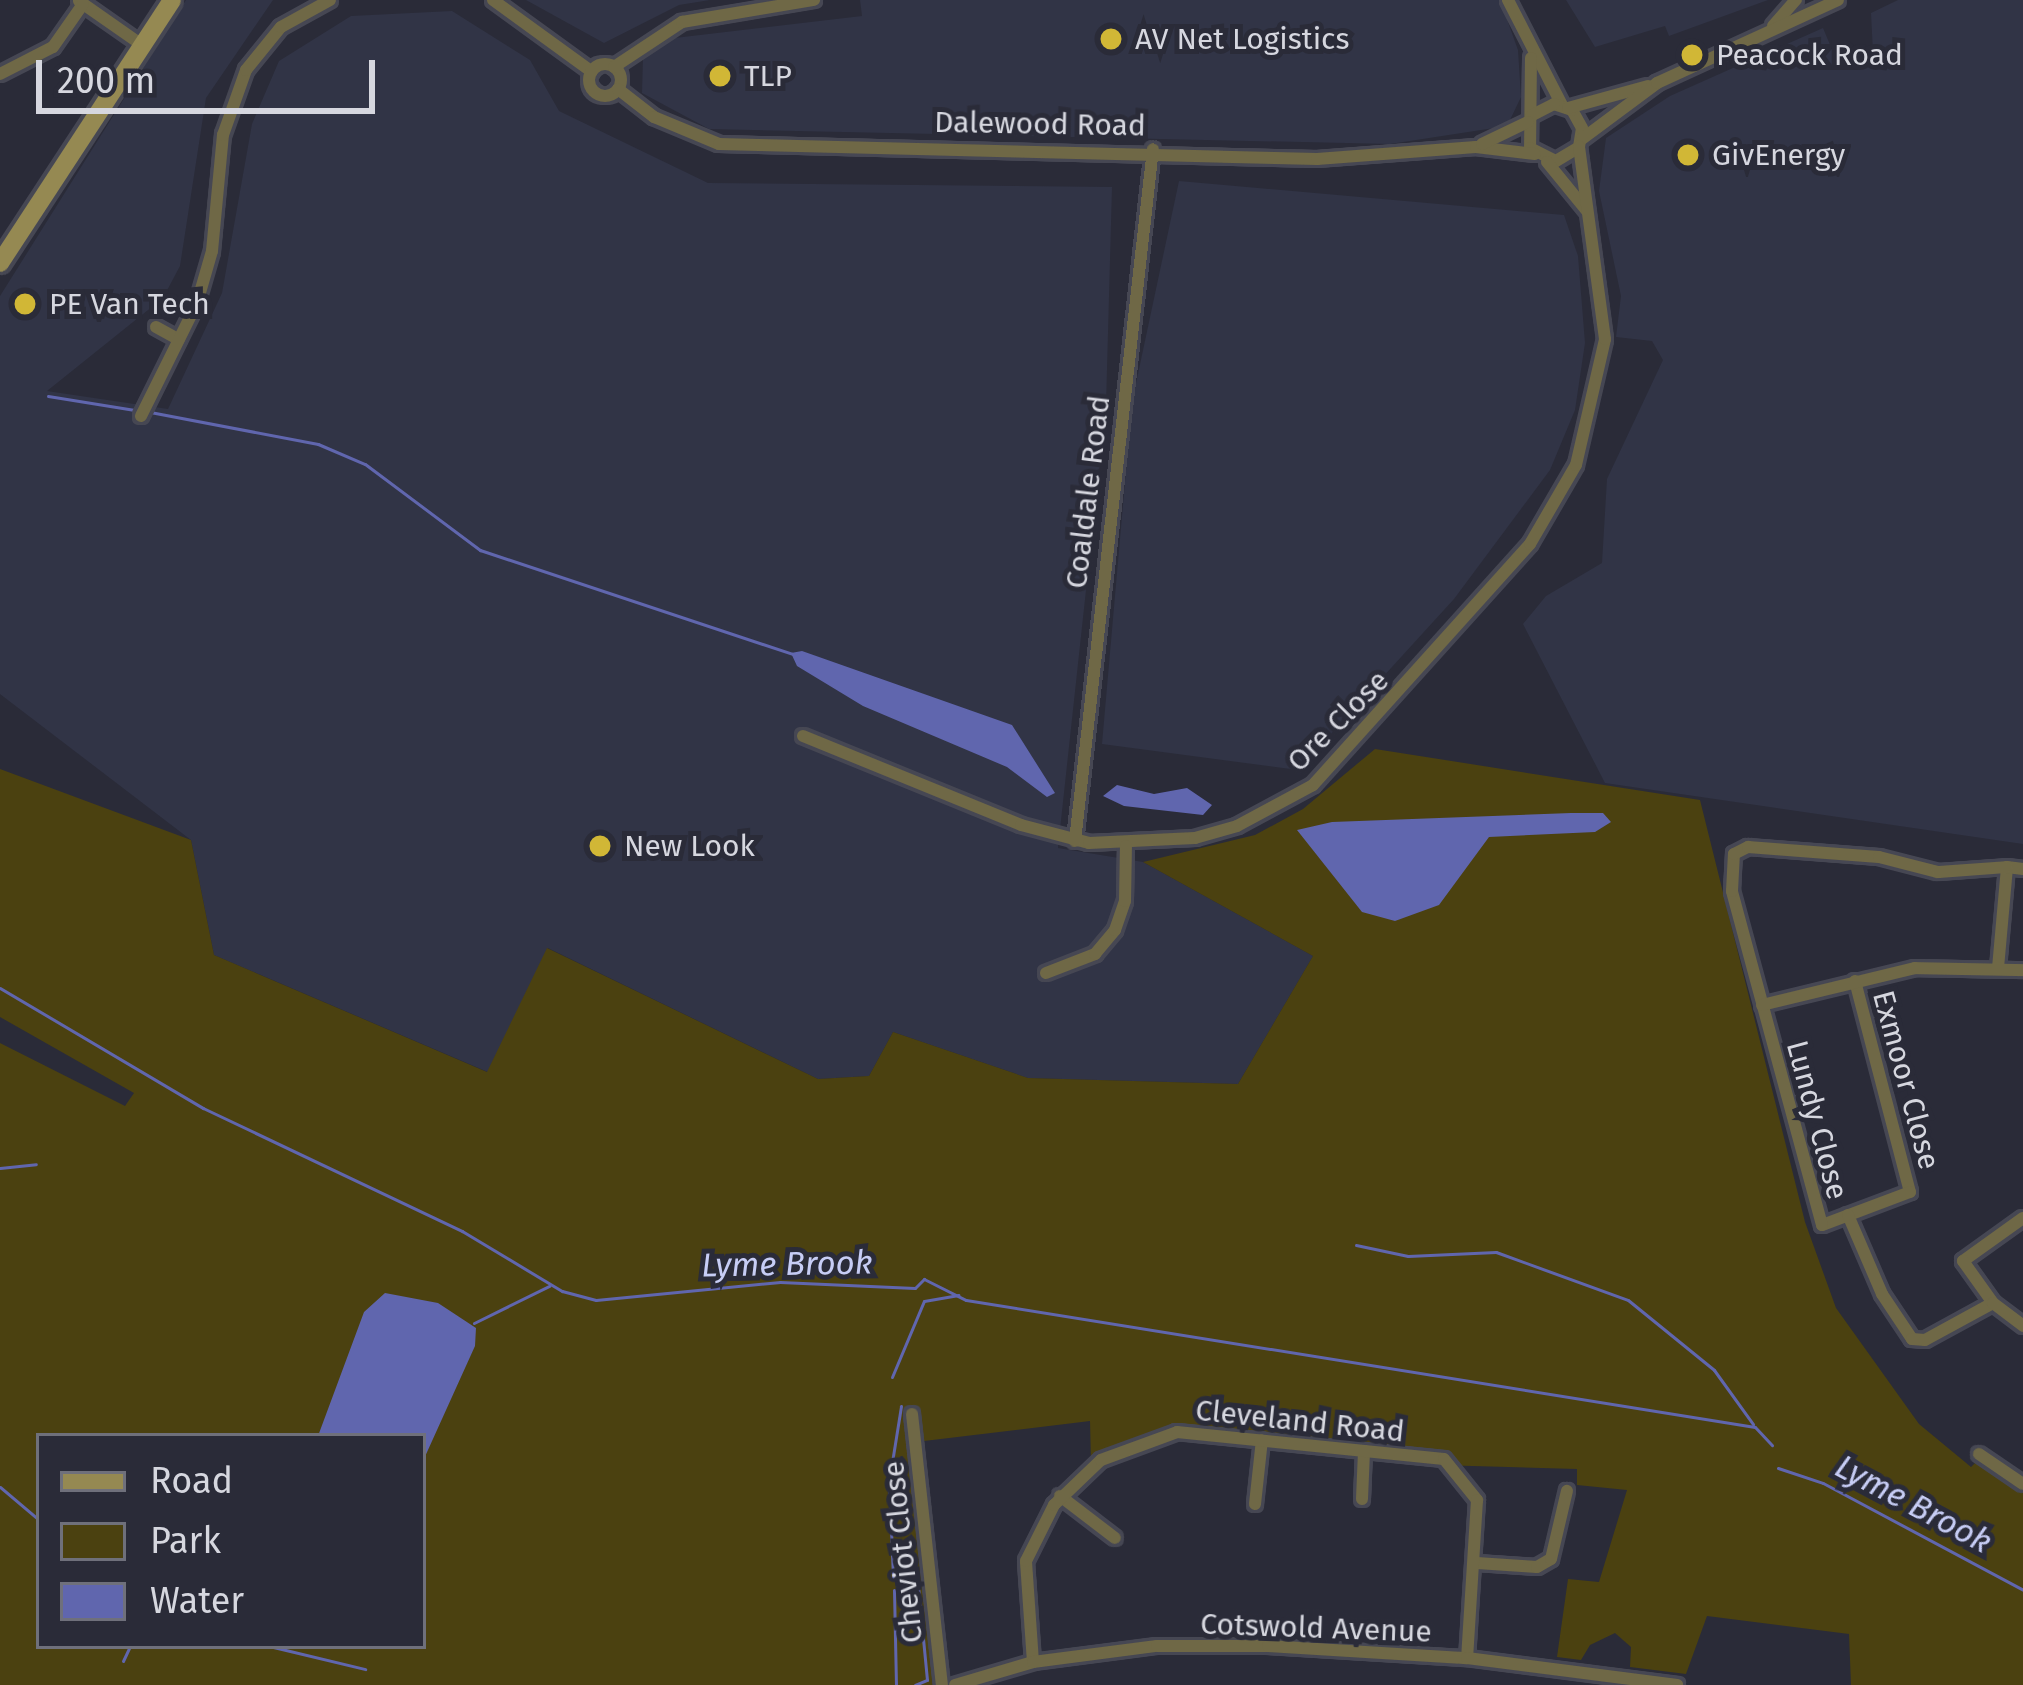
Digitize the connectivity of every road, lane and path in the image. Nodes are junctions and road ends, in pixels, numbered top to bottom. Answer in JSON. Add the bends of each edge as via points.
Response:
{"nodes":[{"id":1,"x":172,"y":0,"type":"edge"},
{"id":2,"x":330,"y":0,"type":"edge"},
{"id":3,"x":494,"y":0,"type":"edge"},
{"id":4,"x":814,"y":0,"type":"edge"},
{"id":5,"x":1508,"y":0,"type":"edge"},
{"id":6,"x":1796,"y":0,"type":"edge"},
{"id":7,"x":1838,"y":0,"type":"edge"},
{"id":8,"x":80,"y":2,"type":"edge"},
{"id":9,"x":1768,"y":32,"type":"junction"},
{"id":10,"x":142,"y":45,"type":"junction"},
{"id":11,"x":1531,"y":58,"type":"junction"},
{"id":12,"x":614,"y":68,"type":"junction"},
{"id":13,"x":592,"y":72,"type":"junction"},
{"id":14,"x":0,"y":74,"type":"edge"},
{"id":15,"x":1657,"y":83,"type":"junction"},
{"id":16,"x":618,"y":89,"type":"junction"},
{"id":17,"x":1565,"y":106,"type":"junction"},
{"id":18,"x":1530,"y":118,"type":"junction"},
{"id":19,"x":1580,"y":143,"type":"junction"},
{"id":20,"x":1476,"y":146,"type":"junction"},
{"id":21,"x":1153,"y":149,"type":"junction"},
{"id":22,"x":1538,"y":156,"type":"junction"},
{"id":23,"x":1591,"y":217,"type":"junction"},
{"id":24,"x":0,"y":263,"type":"edge"},
{"id":25,"x":155,"y":327,"type":"dead end"},
{"id":26,"x":179,"y":340,"type":"junction"},
{"id":27,"x":141,"y":416,"type":"dead end"},
{"id":28,"x":802,"y":736,"type":"dead end"},
{"id":29,"x":1075,"y":841,"type":"junction"},
{"id":30,"x":1126,"y":846,"type":"junction"},
{"id":31,"x":2007,"y":867,"type":"junction"},
{"id":32,"x":2023,"y":868,"type":"edge"},
{"id":33,"x":1998,"y":968,"type":"junction"},
{"id":34,"x":2023,"y":970,"type":"edge"},
{"id":35,"x":1046,"y":973,"type":"dead end"},
{"id":36,"x":1855,"y":981,"type":"junction"},
{"id":37,"x":1762,"y":1005,"type":"junction"},
{"id":38,"x":1910,"y":1192,"type":"joint"},
{"id":39,"x":1848,"y":1215,"type":"junction"},
{"id":40,"x":2023,"y":1218,"type":"edge"},
{"id":41,"x":1993,"y":1303,"type":"junction"},
{"id":42,"x":2023,"y":1326,"type":"edge"},
{"id":43,"x":912,"y":1414,"type":"dead end"},
{"id":44,"x":1262,"y":1440,"type":"junction"},
{"id":45,"x":1364,"y":1451,"type":"junction"},
{"id":46,"x":1978,"y":1454,"type":"dead end"},
{"id":47,"x":2023,"y":1484,"type":"edge"},
{"id":48,"x":1567,"y":1491,"type":"dead end"},
{"id":49,"x":1060,"y":1496,"type":"junction"},
{"id":50,"x":1362,"y":1499,"type":"dead end"},
{"id":51,"x":1255,"y":1504,"type":"dead end"},
{"id":52,"x":1115,"y":1538,"type":"dead end"},
{"id":53,"x":1477,"y":1563,"type":"junction"},
{"id":54,"x":1466,"y":1658,"type":"junction"},
{"id":55,"x":1033,"y":1662,"type":"junction"},
{"id":56,"x":1599,"y":1681,"type":"edge"},
{"id":57,"x":942,"y":1685,"type":"edge"},
{"id":58,"x":955,"y":1685,"type":"edge"},
{"id":59,"x":1677,"y":1685,"type":"edge"}],
"edges":[{"from":1,"to":10,"type":"street"},
{"from":2,"to":26,"type":"street","via":[[281,27],[233,98],[212,251]]},
{"from":3,"to":13,"type":"street"},
{"from":4,"to":12,"type":"street","via":[[682,22]]},
{"from":5,"to":11,"type":"street"},
{"from":6,"to":9,"type":"street"},
{"from":7,"to":9,"type":"street"},
{"from":8,"to":10,"type":"street"},
{"from":8,"to":14,"type":"street","via":[[53,47]]},
{"from":9,"to":15,"type":"street"},
{"from":10,"to":24,"type":"street"},
{"from":11,"to":17,"type":"street","name":"Ore Close"},
{"from":11,"to":18,"type":"street"},
{"from":12,"to":13,"type":"street"},
{"from":12,"to":16,"type":"street"},
{"from":13,"to":16,"type":"street","name":"Dalewood Road","via":[[595,92]]},
{"from":15,"to":17,"type":"street","name":"Dalewood Road"},
{"from":15,"to":19,"type":"street"},
{"from":16,"to":21,"type":"street","name":"Dalewood Road","via":[[654,117],[719,144]]},
{"from":17,"to":18,"type":"street","name":"Dalewood Road"},
{"from":17,"to":19,"type":"street","name":"Ore Close"},
{"from":18,"to":20,"type":"street","name":"Dalewood Road"},
{"from":18,"to":22,"type":"street"},
{"from":19,"to":22,"type":"street","via":[[1561,161]]},
{"from":19,"to":23,"type":"street","name":"Ore Close"},
{"from":20,"to":21,"type":"street","name":"Dalewood Road","via":[[1317,159]]},
{"from":20,"to":22,"type":"street","name":"Dalewood Road"},
{"from":21,"to":29,"type":"street","name":"Coaldale Road"},
{"from":22,"to":23,"type":"street"},
{"from":23,"to":30,"type":"street","name":"Ore Close","via":[[1604,296],[1600,380],[1576,465],[1530,544],[1313,785],[1237,826]]},
{"from":25,"to":26,"type":"street"},
{"from":26,"to":27,"type":"street"},
{"from":28,"to":29,"type":"street","name":"Ore Close"},
{"from":29,"to":30,"type":"street","name":"Ore Close"},
{"from":30,"to":35,"type":"street","via":[[1125,901],[1115,930],[1095,954]]},
{"from":31,"to":32,"type":"street"},
{"from":31,"to":33,"type":"street"},
{"from":31,"to":37,"type":"street","via":[[1938,872],[1879,857],[1738,850],[1730,882]]},
{"from":33,"to":34,"type":"street"},
{"from":33,"to":36,"type":"street","via":[[1931,967]]},
{"from":36,"to":37,"type":"street"},
{"from":36,"to":38,"type":"street","name":"Exmoor Close"},
{"from":37,"to":39,"type":"street","name":"Lundy Close","via":[[1811,1200],[1822,1225]]},
{"from":38,"to":39,"type":"street","name":"Lundy Close"},
{"from":39,"to":41,"type":"street","via":[[1882,1294],[1912,1339],[1925,1340]]},
{"from":40,"to":41,"type":"street","via":[[1963,1261]]},
{"from":41,"to":42,"type":"street"},
{"from":43,"to":57,"type":"street","name":"Cheviot Close"},
{"from":44,"to":45,"type":"street","name":"Cleveland Road"},
{"from":44,"to":49,"type":"street","name":"Cleveland Road","via":[[1177,1432],[1102,1460]]},
{"from":44,"to":51,"type":"street"},
{"from":45,"to":50,"type":"street"},
{"from":45,"to":53,"type":"street","name":"Cleveland Road","via":[[1444,1459],[1461,1474],[1477,1500]]},
{"from":46,"to":47,"type":"street"},
{"from":48,"to":53,"type":"street","via":[[1551,1559],[1538,1567]]},
{"from":49,"to":52,"type":"street"},
{"from":49,"to":55,"type":"street","name":"Cleveland Road","via":[[1026,1561]]},
{"from":53,"to":54,"type":"street","name":"Cleveland Road"},
{"from":54,"to":55,"type":"street","name":"Cotswold Avenue","via":[[1156,1646]]},
{"from":54,"to":56,"type":"street","name":"Cotswold Avenue"},
{"from":55,"to":58,"type":"street","name":"Cotswold Avenue"},
{"from":56,"to":59,"type":"street","name":"Cotswold Avenue"}]}
